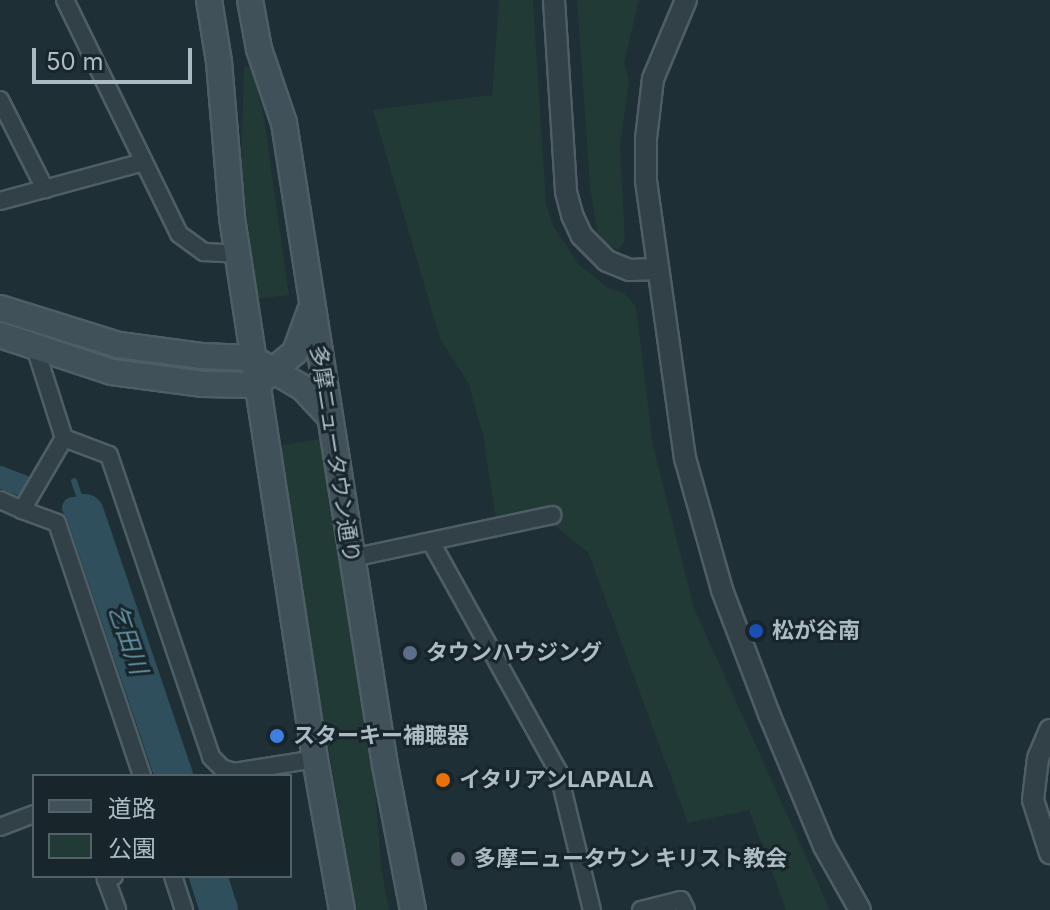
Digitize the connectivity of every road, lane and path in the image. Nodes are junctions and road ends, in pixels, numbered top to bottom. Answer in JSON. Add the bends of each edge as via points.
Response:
{"nodes":[{"id":1,"x":65,"y":0,"type":"edge"},
{"id":2,"x":209,"y":0,"type":"edge"},
{"id":3,"x":250,"y":0,"type":"edge"},
{"id":4,"x":554,"y":0,"type":"edge"},
{"id":5,"x":686,"y":0,"type":"edge"},
{"id":6,"x":0,"y":100,"type":"edge"},
{"id":7,"x":144,"y":162,"type":"junction"},
{"id":8,"x":45,"y":189,"type":"junction"},
{"id":9,"x":0,"y":201,"type":"edge"},
{"id":10,"x":237,"y":254,"type":"junction"},
{"id":11,"x":657,"y":269,"type":"junction"},
{"id":12,"x":311,"y":305,"type":"junction"},
{"id":13,"x":0,"y":308,"type":"edge"},
{"id":14,"x":0,"y":335,"type":"edge"},
{"id":15,"x":36,"y":350,"type":"junction"},
{"id":16,"x":252,"y":358,"type":"junction"},
{"id":17,"x":266,"y":377,"type":"junction"},
{"id":18,"x":329,"y":416,"type":"junction"},
{"id":19,"x":64,"y":438,"type":"junction"},
{"id":20,"x":0,"y":500,"type":"edge"},
{"id":21,"x":22,"y":510,"type":"junction"},
{"id":22,"x":552,"y":515,"type":"dead end"},
{"id":23,"x":431,"y":542,"type":"junction"},
{"id":24,"x":352,"y":558,"type":"junction"},
{"id":25,"x":1050,"y":730,"type":"edge"},
{"id":26,"x":315,"y":759,"type":"junction"},
{"id":27,"x":141,"y":774,"type":"edge"},
{"id":28,"x":32,"y":815,"type":"edge"},
{"id":29,"x":0,"y":827,"type":"edge"},
{"id":30,"x":1050,"y":853,"type":"edge"},
{"id":31,"x":109,"y":878,"type":"edge"},
{"id":32,"x":174,"y":878,"type":"edge"},
{"id":33,"x":117,"y":910,"type":"edge"},
{"id":34,"x":184,"y":910,"type":"edge"},
{"id":35,"x":342,"y":910,"type":"edge"},
{"id":36,"x":413,"y":910,"type":"edge"},
{"id":37,"x":592,"y":910,"type":"edge"},
{"id":38,"x":641,"y":910,"type":"edge"},
{"id":39,"x":686,"y":910,"type":"edge"},
{"id":40,"x":860,"y":910,"type":"edge"}],
"edges":[{"from":1,"to":7,"type":"street"},
{"from":2,"to":10,"type":"main road"},
{"from":3,"to":12,"type":"main road","name":"多摩ニュータウン通り","via":[[259,49],[284,123]]},
{"from":4,"to":11,"type":"street","via":[[566,192],[572,215],[582,236],[607,261],[629,270]]},
{"from":5,"to":11,"type":"street","via":[[663,49],[648,108],[646,181]]},
{"from":6,"to":8,"type":"street"},
{"from":7,"to":8,"type":"street"},
{"from":7,"to":10,"type":"street","via":[[179,234],[190,245],[204,252]]},
{"from":8,"to":9,"type":"street"},
{"from":10,"to":16,"type":"main road"},
{"from":11,"to":40,"type":"street","via":[[685,458],[722,590],[808,811]]},
{"from":12,"to":17,"type":"main road","via":[[301,341]]},
{"from":12,"to":18,"type":"main road","name":"多摩ニュータウン通り"},
{"from":13,"to":16,"type":"main road","via":[[119,345]]},
{"from":14,"to":15,"type":"main road"},
{"from":15,"to":17,"type":"main road","via":[[147,378]]},
{"from":15,"to":19,"type":"street"},
{"from":16,"to":17,"type":"main road"},
{"from":17,"to":18,"type":"main road","via":[[303,388]]},
{"from":17,"to":26,"type":"main road"},
{"from":18,"to":24,"type":"main road","name":"多摩ニュータウン通り"},
{"from":19,"to":21,"type":"street"},
{"from":19,"to":26,"type":"street","via":[[109,455],[211,757],[234,772]]},
{"from":20,"to":21,"type":"street"},
{"from":21,"to":27,"type":"street","via":[[57,523]]},
{"from":22,"to":23,"type":"street"},
{"from":23,"to":24,"type":"street"},
{"from":23,"to":37,"type":"street","via":[[558,771]]},
{"from":24,"to":36,"type":"main road","name":"多摩ニュータウン通り"},
{"from":25,"to":30,"type":"street","via":[[1038,758],[1033,800]]},
{"from":26,"to":35,"type":"main road"},
{"from":28,"to":29,"type":"street"},
{"from":31,"to":33,"type":"street"},
{"from":32,"to":34,"type":"street"},
{"from":38,"to":39,"type":"street","via":[[681,900]]}]}
